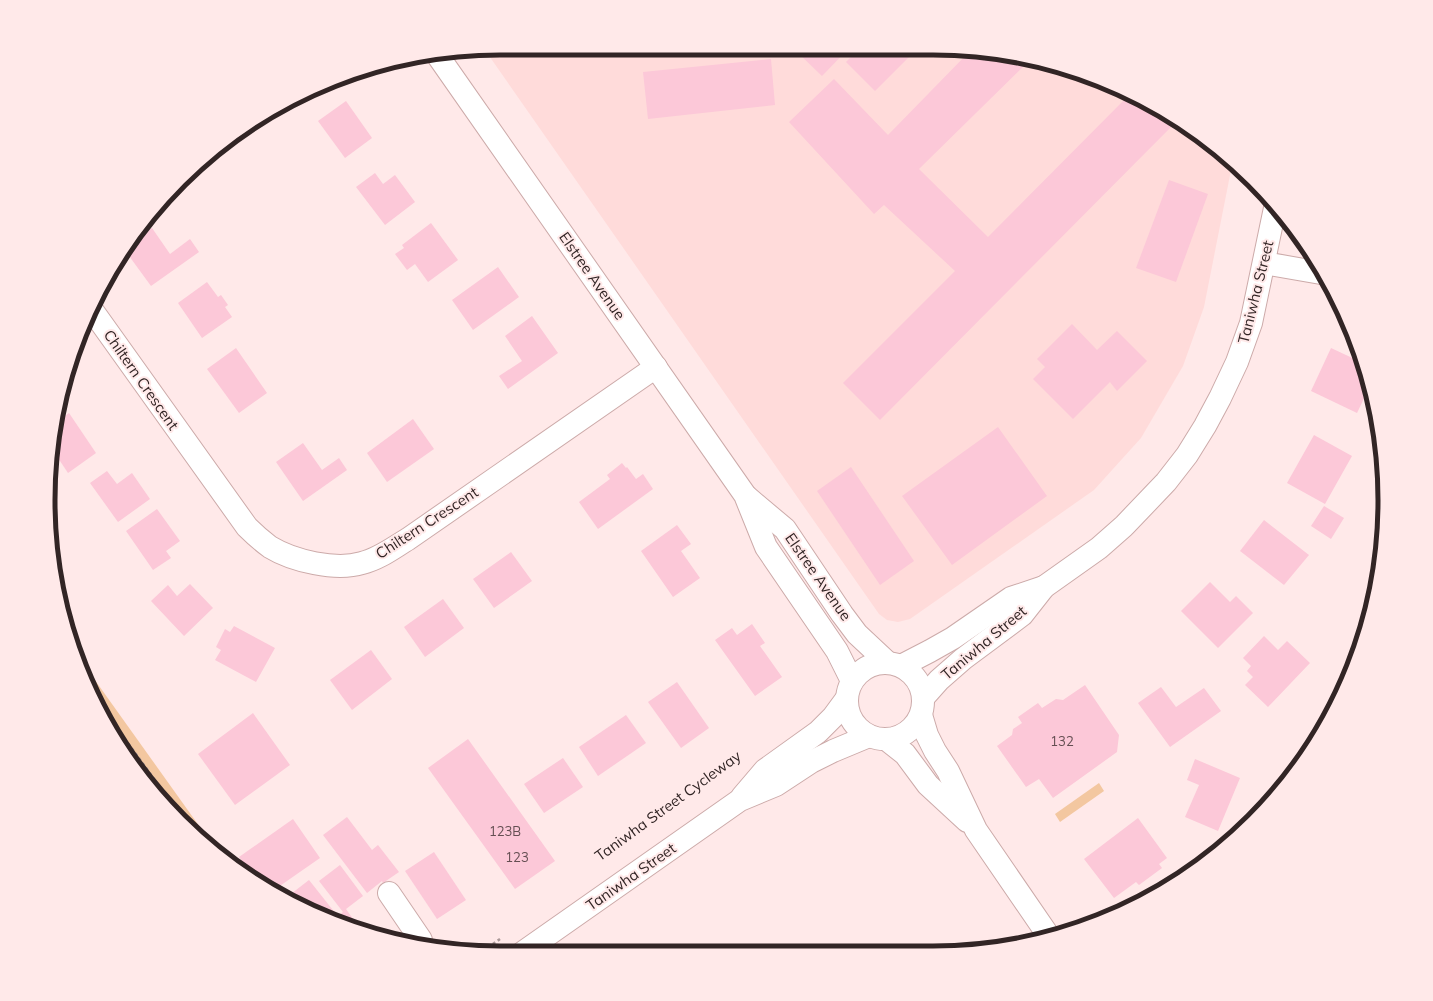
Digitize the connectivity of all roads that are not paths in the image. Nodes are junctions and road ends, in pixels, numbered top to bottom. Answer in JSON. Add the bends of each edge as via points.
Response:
{"nodes":[{"id":1,"x":440,"y":59,"type":"edge"},
{"id":2,"x":1274,"y":215,"type":"edge"},
{"id":3,"x":1264,"y":263,"type":"junction"},
{"id":4,"x":1314,"y":272,"type":"edge"},
{"id":5,"x":96,"y":315,"type":"edge"},
{"id":6,"x":656,"y":367,"type":"junction"},
{"id":7,"x":745,"y":495,"type":"junction"},
{"id":8,"x":1044,"y":587,"type":"junction"},
{"id":9,"x":894,"y":664,"type":"junction"},
{"id":10,"x":850,"y":690,"type":"junction"},
{"id":11,"x":922,"y":706,"type":"junction"},
{"id":12,"x":878,"y":737,"type":"junction"},
{"id":13,"x":740,"y":800,"type":"junction"},
{"id":14,"x":976,"y":830,"type":"junction"},
{"id":15,"x":389,"y":893,"type":"dead end"},
{"id":16,"x":1046,"y":931,"type":"edge"},
{"id":17,"x":420,"y":938,"type":"edge"},
{"id":18,"x":532,"y":946,"type":"edge"}],
"edges":[{"from":1,"to":6,"type":"street","name":"Elstree Avenue"},
{"from":2,"to":3,"type":"street","name":"Taniwha Street"},
{"from":3,"to":4,"type":"street"},
{"from":3,"to":8,"type":"street","name":"Taniwha Street","via":[[1251,323],[1237,362],[1205,426],[1187,455],[1166,482],[1124,526]]},
{"from":5,"to":6,"type":"street","name":"Chiltern Crescent","via":[[247,527],[278,551],[330,566],[362,564],[382,555]]},
{"from":6,"to":7,"type":"street","name":"Elstree Avenue"},
{"from":7,"to":9,"type":"street","name":"Elstree Avenue","via":[[785,529],[850,624],[870,647]]},
{"from":7,"to":10,"type":"street","name":"Elstree Avenue","via":[[766,547],[837,651]]},
{"from":8,"to":9,"type":"street","name":"Taniwha Street","via":[[1011,598],[930,651]]},
{"from":8,"to":11,"type":"street","name":"Taniwha Street","via":[[1022,615],[939,680]]},
{"from":9,"to":10,"type":"street","via":[[878,663],[868,667],[859,673]]},
{"from":9,"to":11,"type":"street","via":[[909,671],[917,679],[921,688]]},
{"from":10,"to":12,"type":"street","via":[[848,710],[852,720],[859,729]]},
{"from":10,"to":13,"type":"street","name":"Taniwha Street","via":[[833,717],[818,732],[765,770]]},
{"from":11,"to":12,"type":"street","via":[[915,724],[907,732],[897,737]]},
{"from":11,"to":14,"type":"street","via":[[930,740]]},
{"from":12,"to":13,"type":"street","name":"Taniwha Street","via":[[833,751],[776,785]]},
{"from":12,"to":14,"type":"street","via":[[905,754],[928,784]]},
{"from":13,"to":18,"type":"street","name":"Taniwha Street"},
{"from":14,"to":16,"type":"street"},
{"from":15,"to":17,"type":"street"}]}
